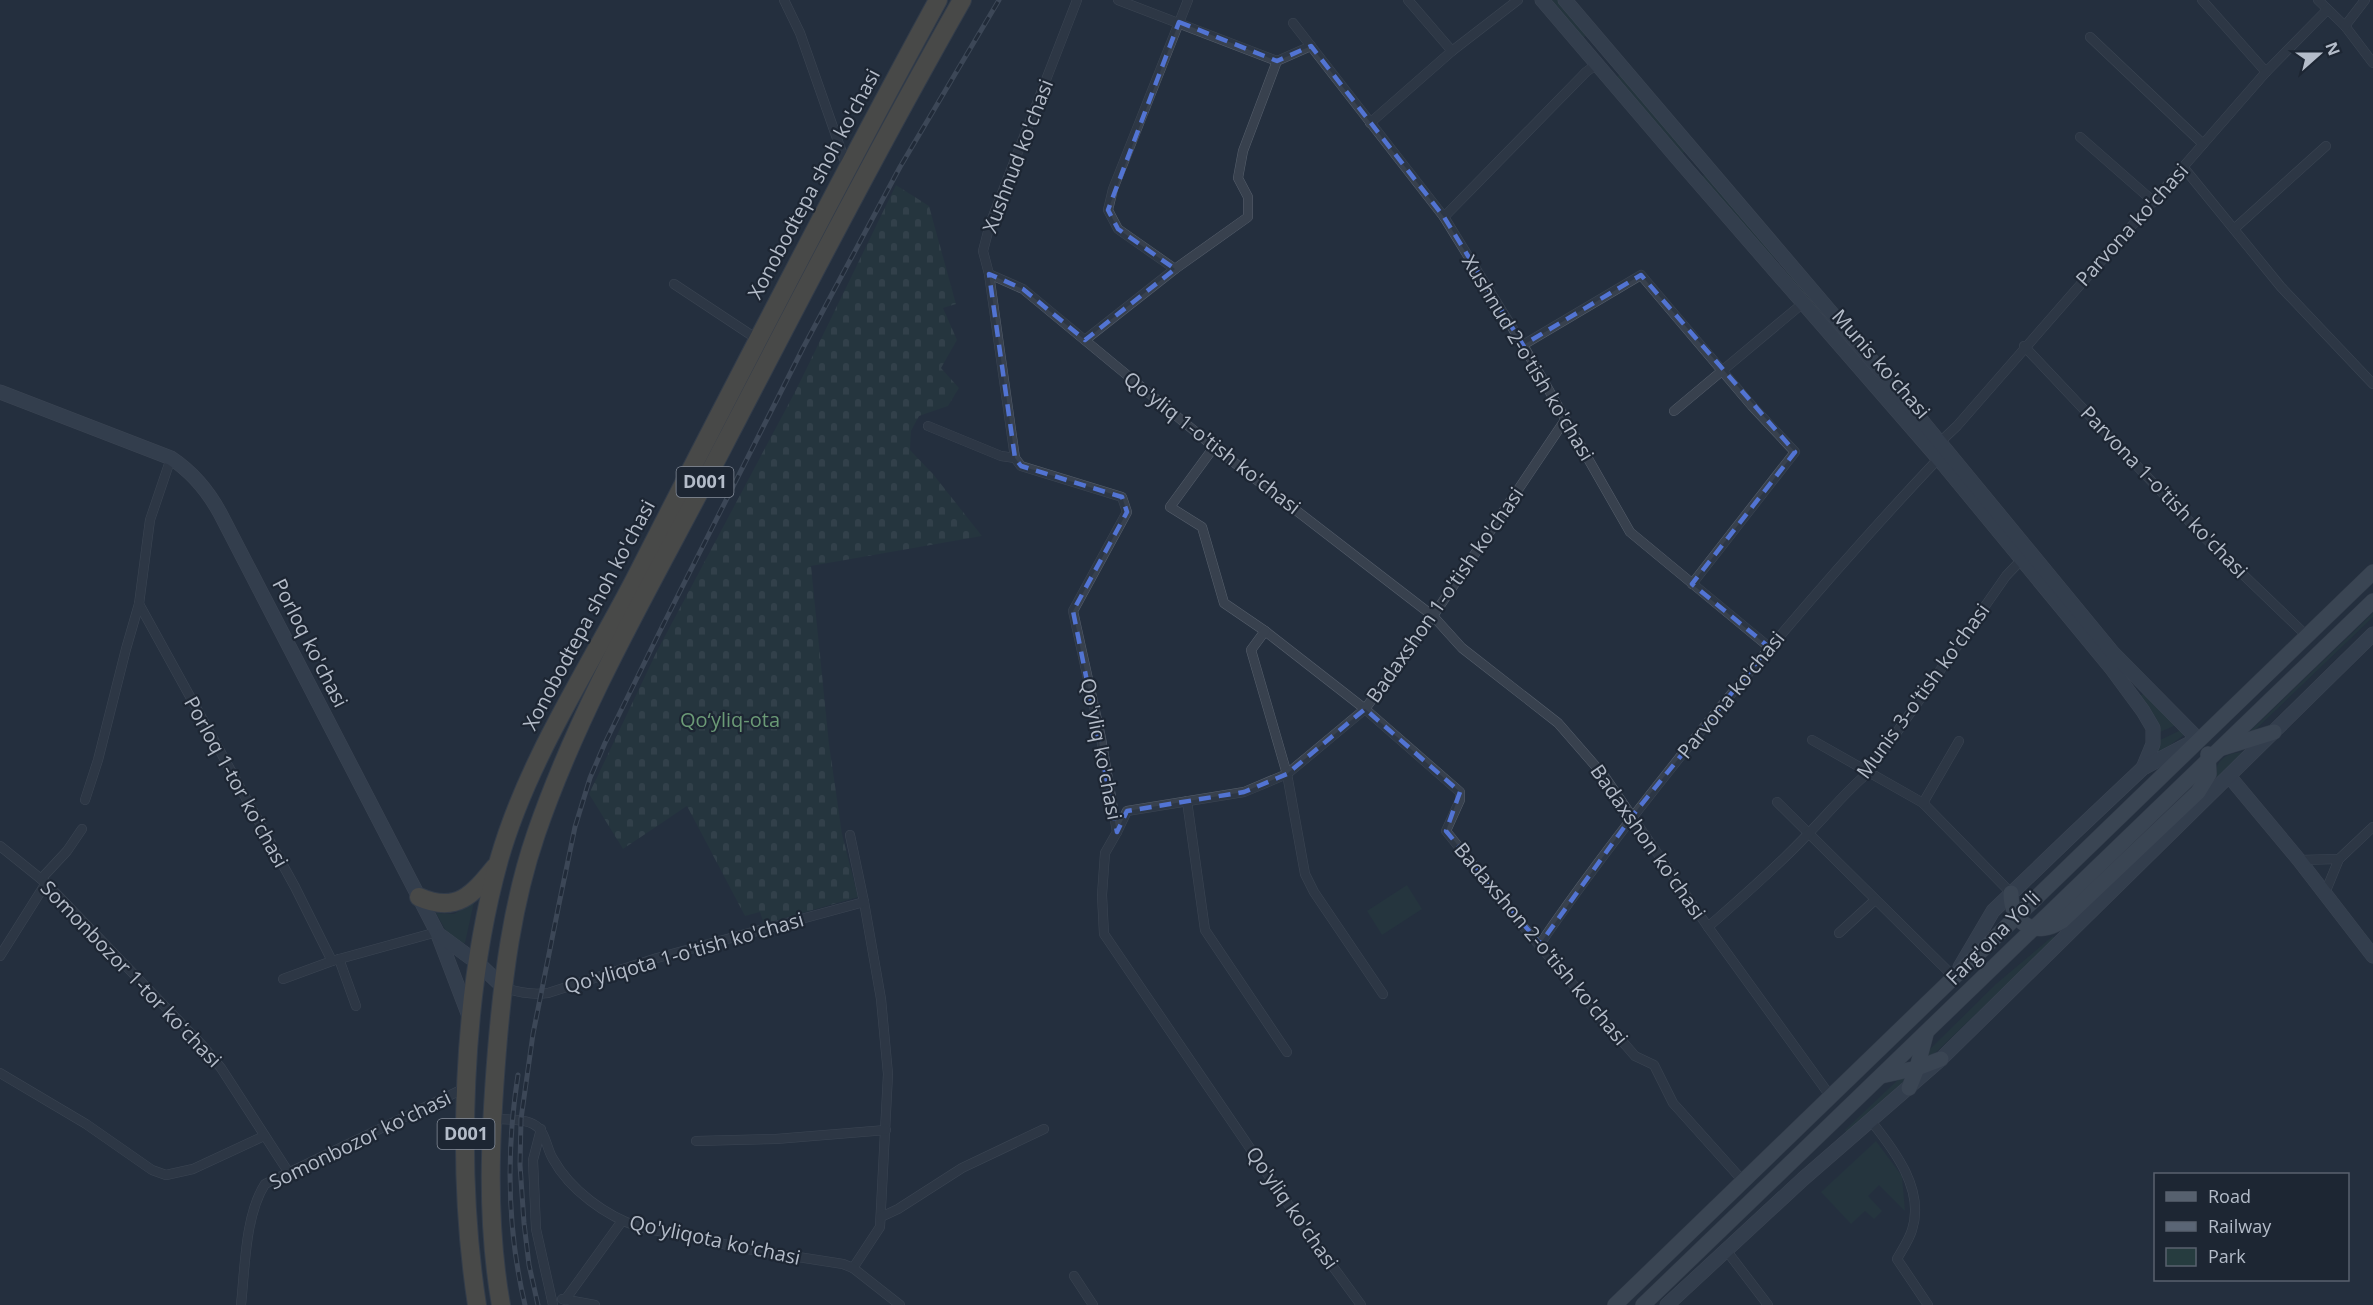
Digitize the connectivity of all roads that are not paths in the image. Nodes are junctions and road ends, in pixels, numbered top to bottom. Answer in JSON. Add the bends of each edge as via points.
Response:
{"nodes":[{"id":1,"x":784,"y":0,"type":"edge"},
{"id":2,"x":938,"y":0,"type":"edge"},
{"id":3,"x":962,"y":0,"type":"edge"},
{"id":4,"x":1077,"y":0,"type":"edge"},
{"id":5,"x":1118,"y":0,"type":"edge"},
{"id":6,"x":1188,"y":0,"type":"edge"},
{"id":7,"x":1408,"y":0,"type":"edge"},
{"id":8,"x":1518,"y":0,"type":"edge"},
{"id":9,"x":1542,"y":0,"type":"edge"},
{"id":10,"x":1565,"y":0,"type":"edge"},
{"id":11,"x":2202,"y":0,"type":"edge"},
{"id":12,"x":2318,"y":0,"type":"edge"},
{"id":13,"x":2365,"y":0,"type":"edge"},
{"id":14,"x":2327,"y":10,"type":"junction"},
{"id":15,"x":1179,"y":22,"type":"junction"},
{"id":16,"x":1293,"y":23,"type":"dead end"},
{"id":17,"x":2345,"y":26,"type":"junction"},
{"id":18,"x":2090,"y":37,"type":"dead end"},
{"id":19,"x":1311,"y":46,"type":"junction"},
{"id":20,"x":1452,"y":51,"type":"junction"},
{"id":21,"x":1610,"y":53,"type":"junction"},
{"id":22,"x":1277,"y":61,"type":"junction"},
{"id":23,"x":2373,"y":63,"type":"edge"},
{"id":24,"x":1597,"y":64,"type":"junction"},
{"id":25,"x":2266,"y":72,"type":"junction"},
{"id":26,"x":1370,"y":123,"type":"junction"},
{"id":27,"x":2079,"y":137,"type":"dead end"},
{"id":28,"x":2203,"y":144,"type":"junction"},
{"id":29,"x":2326,"y":146,"type":"dead end"},
{"id":30,"x":1696,"y":153,"type":"junction"},
{"id":31,"x":1683,"y":165,"type":"junction"},
{"id":32,"x":847,"y":167,"type":"junction"},
{"id":33,"x":2184,"y":168,"type":"junction"},
{"id":34,"x":2154,"y":202,"type":"junction"},
{"id":35,"x":1444,"y":217,"type":"junction"},
{"id":36,"x":2234,"y":229,"type":"junction"},
{"id":37,"x":1788,"y":260,"type":"junction"},
{"id":38,"x":1175,"y":269,"type":"junction"},
{"id":39,"x":1775,"y":272,"type":"junction"},
{"id":40,"x":989,"y":274,"type":"junction"},
{"id":41,"x":674,"y":284,"type":"dead end"},
{"id":42,"x":1802,"y":304,"type":"junction"},
{"id":43,"x":757,"y":339,"type":"junction"},
{"id":44,"x":1085,"y":340,"type":"junction"},
{"id":45,"x":1523,"y":345,"type":"junction"},
{"id":46,"x":2024,"y":346,"type":"junction"},
{"id":47,"x":774,"y":349,"type":"junction"},
{"id":48,"x":1722,"y":371,"type":"junction"},
{"id":49,"x":2373,"y":384,"type":"edge"},
{"id":50,"x":0,"y":392,"type":"edge"},
{"id":51,"x":1674,"y":411,"type":"dead end"},
{"id":52,"x":1565,"y":420,"type":"junction"},
{"id":53,"x":928,"y":426,"type":"dead end"},
{"id":54,"x":1940,"y":442,"type":"junction"},
{"id":55,"x":1214,"y":447,"type":"junction"},
{"id":56,"x":171,"y":458,"type":"junction"},
{"id":57,"x":1013,"y":458,"type":"junction"},
{"id":58,"x":1938,"y":459,"type":"junction"},
{"id":59,"x":2026,"y":555,"type":"junction"},
{"id":60,"x":2373,"y":572,"type":"edge"},
{"id":61,"x":1692,"y":584,"type":"junction"},
{"id":62,"x":2373,"y":601,"type":"edge"},
{"id":63,"x":139,"y":604,"type":"junction"},
{"id":64,"x":1433,"y":616,"type":"junction"},
{"id":65,"x":1265,"y":631,"type":"junction"},
{"id":66,"x":2373,"y":634,"type":"edge"},
{"id":67,"x":2307,"y":636,"type":"junction"},
{"id":68,"x":1769,"y":648,"type":"junction"},
{"id":69,"x":1365,"y":709,"type":"junction"},
{"id":70,"x":2274,"y":732,"type":"junction"},
{"id":71,"x":2198,"y":739,"type":"junction"},
{"id":72,"x":1812,"y":740,"type":"dead end"},
{"id":73,"x":1959,"y":741,"type":"dead end"},
{"id":74,"x":2214,"y":754,"type":"junction"},
{"id":75,"x":2143,"y":768,"type":"junction"},
{"id":76,"x":1869,"y":771,"type":"junction"},
{"id":77,"x":1287,"y":774,"type":"junction"},
{"id":78,"x":2229,"y":776,"type":"junction"},
{"id":79,"x":2207,"y":789,"type":"junction"},
{"id":80,"x":85,"y":800,"type":"dead end"},
{"id":81,"x":1187,"y":801,"type":"junction"},
{"id":82,"x":1777,"y":802,"type":"dead end"},
{"id":83,"x":1923,"y":803,"type":"junction"},
{"id":84,"x":1633,"y":815,"type":"junction"},
{"id":85,"x":2373,"y":827,"type":"edge"},
{"id":86,"x":82,"y":828,"type":"dead end"},
{"id":87,"x":1117,"y":832,"type":"junction"},
{"id":88,"x":850,"y":834,"type":"dead end"},
{"id":89,"x":1808,"y":834,"type":"junction"},
{"id":90,"x":0,"y":846,"type":"edge"},
{"id":91,"x":2339,"y":859,"type":"junction"},
{"id":92,"x":2299,"y":860,"type":"junction"},
{"id":93,"x":498,"y":863,"type":"junction"},
{"id":94,"x":44,"y":881,"type":"junction"},
{"id":95,"x":2012,"y":893,"type":"junction"},
{"id":96,"x":2325,"y":893,"type":"junction"},
{"id":97,"x":419,"y":897,"type":"junction"},
{"id":98,"x":1875,"y":900,"type":"junction"},
{"id":99,"x":864,"y":902,"type":"junction"},
{"id":100,"x":2017,"y":916,"type":"junction"},
{"id":101,"x":1708,"y":927,"type":"junction"},
{"id":102,"x":2032,"y":928,"type":"junction"},
{"id":103,"x":437,"y":932,"type":"junction"},
{"id":104,"x":1839,"y":933,"type":"dead end"},
{"id":105,"x":1540,"y":944,"type":"junction"},
{"id":106,"x":0,"y":956,"type":"edge"},
{"id":107,"x":2373,"y":956,"type":"edge"},
{"id":108,"x":335,"y":960,"type":"junction"},
{"id":109,"x":479,"y":964,"type":"junction"},
{"id":110,"x":1954,"y":977,"type":"junction"},
{"id":111,"x":283,"y":979,"type":"dead end"},
{"id":112,"x":503,"y":987,"type":"junction"},
{"id":113,"x":1383,"y":994,"type":"dead end"},
{"id":114,"x":356,"y":1006,"type":"dead end"},
{"id":115,"x":472,"y":1025,"type":"junction"},
{"id":116,"x":1926,"y":1034,"type":"junction"},
{"id":117,"x":1287,"y":1052,"type":"dead end"},
{"id":118,"x":1941,"y":1059,"type":"junction"},
{"id":119,"x":1917,"y":1068,"type":"junction"},
{"id":120,"x":0,"y":1073,"type":"edge"},
{"id":121,"x":1881,"y":1076,"type":"junction"},
{"id":122,"x":468,"y":1087,"type":"junction"},
{"id":123,"x":1909,"y":1088,"type":"junction"},
{"id":124,"x":1831,"y":1097,"type":"junction"},
{"id":125,"x":492,"y":1119,"type":"junction"},
{"id":126,"x":1871,"y":1121,"type":"junction"},
{"id":127,"x":541,"y":1129,"type":"junction"},
{"id":128,"x":1044,"y":1129,"type":"dead end"},
{"id":129,"x":885,"y":1130,"type":"junction"},
{"id":130,"x":264,"y":1136,"type":"junction"},
{"id":131,"x":696,"y":1141,"type":"dead end"},
{"id":132,"x":289,"y":1173,"type":"junction"},
{"id":133,"x":1743,"y":1181,"type":"junction"},
{"id":134,"x":881,"y":1217,"type":"junction"},
{"id":135,"x":622,"y":1221,"type":"junction"},
{"id":136,"x":1726,"y":1250,"type":"junction"},
{"id":137,"x":853,"y":1269,"type":"junction"},
{"id":138,"x":1074,"y":1276,"type":"dead end"},
{"id":139,"x":565,"y":1300,"type":"junction"},
{"id":140,"x":552,"y":1302,"type":"edge"},
{"id":141,"x":241,"y":1305,"type":"edge"},
{"id":142,"x":477,"y":1305,"type":"edge"},
{"id":143,"x":501,"y":1305,"type":"edge"},
{"id":144,"x":595,"y":1305,"type":"edge"},
{"id":145,"x":900,"y":1305,"type":"edge"},
{"id":146,"x":1093,"y":1305,"type":"edge"},
{"id":147,"x":1361,"y":1305,"type":"edge"},
{"id":148,"x":1615,"y":1305,"type":"edge"},
{"id":149,"x":1643,"y":1305,"type":"edge"},
{"id":150,"x":1667,"y":1305,"type":"edge"},
{"id":151,"x":1768,"y":1305,"type":"edge"},
{"id":152,"x":1928,"y":1305,"type":"edge"}],
"edges":[{"from":1,"to":32,"type":"street","via":[[800,33]]},
{"from":2,"to":32,"type":"highway","name":"Xonobodtepa shoh ko'chasi","number":"D001"},
{"from":3,"to":47,"type":"highway","name":"Xonobodtepa shoh ko'chasi","number":"D001"},
{"from":4,"to":40,"type":"street","name":"Xushnud ko'chasi","via":[[990,224],[983,251]]},
{"from":5,"to":15,"type":"street"},
{"from":6,"to":15,"type":"street"},
{"from":7,"to":20,"type":"street"},
{"from":8,"to":20,"type":"street"},
{"from":9,"to":24,"type":"street","name":"Munis ko'chasi"},
{"from":10,"to":21,"type":"street","name":"Munis ko'chasi"},
{"from":11,"to":25,"type":"street"},
{"from":12,"to":14,"type":"street"},
{"from":13,"to":17,"type":"street"},
{"from":14,"to":17,"type":"street"},
{"from":14,"to":25,"type":"street","name":"Parvona ko'chasi"},
{"from":15,"to":22,"type":"street"},
{"from":15,"to":38,"type":"street","via":[[1108,210],[1118,229]]},
{"from":16,"to":19,"type":"street","name":"Xushnud 2-o'tish ko'chasi"},
{"from":17,"to":23,"type":"street"},
{"from":18,"to":28,"type":"street"},
{"from":19,"to":22,"type":"street"},
{"from":19,"to":26,"type":"street","name":"Xushnud 2-o'tish ko'chasi"},
{"from":20,"to":26,"type":"street"},
{"from":21,"to":24,"type":"street"},
{"from":21,"to":30,"type":"street","name":"Munis ko'chasi"},
{"from":22,"to":38,"type":"street","via":[[1241,160],[1238,178],[1248,197],[1248,217]]},
{"from":24,"to":31,"type":"street","name":"Munis ko'chasi"},
{"from":24,"to":35,"type":"street"},
{"from":25,"to":28,"type":"street","name":"Parvona ko'chasi"},
{"from":26,"to":35,"type":"street","name":"Xushnud 2-o'tish ko'chasi"},
{"from":27,"to":34,"type":"street"},
{"from":28,"to":33,"type":"street","name":"Parvona ko'chasi"},
{"from":29,"to":36,"type":"street"},
{"from":30,"to":31,"type":"street"},
{"from":30,"to":37,"type":"street","name":"Munis ko'chasi"},
{"from":31,"to":39,"type":"street","name":"Munis ko'chasi"},
{"from":32,"to":43,"type":"highway","name":"Xonobodtepa shoh ko'chasi","number":"D001"},
{"from":33,"to":34,"type":"street","name":"Parvona ko'chasi"},
{"from":33,"to":36,"type":"street"},
{"from":34,"to":46,"type":"street","name":"Parvona ko'chasi"},
{"from":35,"to":45,"type":"street","name":"Xushnud 2-o'tish ko'chasi"},
{"from":36,"to":49,"type":"street","via":[[2281,287]]},
{"from":37,"to":39,"type":"street"},
{"from":37,"to":54,"type":"street","name":"Munis ko'chasi"},
{"from":38,"to":44,"type":"street"},
{"from":39,"to":42,"type":"street","name":"Munis ko'chasi"},
{"from":40,"to":44,"type":"street","name":"Qo'yliq 1-o'tish ko'chasi","via":[[1023,289]]},
{"from":40,"to":57,"type":"street","name":"Xushnud ko'chasi"},
{"from":41,"to":43,"type":"street"},
{"from":42,"to":48,"type":"street"},
{"from":42,"to":58,"type":"street","name":"Munis ko'chasi"},
{"from":43,"to":47,"type":"highway"},
{"from":43,"to":93,"type":"highway","name":"Xonobodtepa shoh ko'chasi","number":"D001","via":[[534,769]]},
{"from":44,"to":55,"type":"street","name":"Qo'yliq 1-o'tish ko'chasi"},
{"from":45,"to":48,"type":"street","via":[[1641,275]]},
{"from":45,"to":52,"type":"street","name":"Xushnud 2-o'tish ko'chasi"},
{"from":46,"to":54,"type":"street","name":"Parvona ko'chasi"},
{"from":46,"to":67,"type":"street","name":"Parvona 1-o'tish ko'chasi","via":[[2205,538]]},
{"from":47,"to":112,"type":"highway","name":"Xonobodtepa shoh ko'chasi","number":"D001","via":[[626,634],[560,771],[522,879]]},
{"from":48,"to":51,"type":"street"},
{"from":48,"to":61,"type":"street","via":[[1795,452]]},
{"from":50,"to":56,"type":"street","name":"Porloq ko'chasi"},
{"from":52,"to":61,"type":"street","name":"Xushnud 2-o'tish ko'chasi","via":[[1630,532]]},
{"from":52,"to":64,"type":"street","name":"Badaxshon 1-o'tish ko'chasi"},
{"from":53,"to":57,"type":"street"},
{"from":54,"to":59,"type":"street","name":"Munis ko'chasi"},
{"from":55,"to":64,"type":"street","name":"Qo'yliq 1-o'tish ko'chasi"},
{"from":55,"to":65,"type":"street","via":[[1170,507],[1202,527],[1224,603]]},
{"from":56,"to":63,"type":"street","via":[[150,520]]},
{"from":56,"to":97,"type":"street","name":"Porloq ko'chasi","via":[[198,481],[220,513]]},
{"from":57,"to":87,"type":"street","name":"Qo'yliq ko'chasi","via":[[1021,466],[1122,497],[1127,512],[1073,611]]},
{"from":58,"to":59,"type":"street","name":"Munis ko'chasi"},
{"from":58,"to":68,"type":"street","name":"Parvona ko'chasi"},
{"from":59,"to":71,"type":"street","name":"Munis ko'chasi","via":[[2113,653]]},
{"from":59,"to":75,"type":"street","name":"Munis ko'chasi","via":[[2149,719],[2154,738]]},
{"from":59,"to":76,"type":"street","name":"Munis 3-o'tish ko'chasi","via":[[2006,576]]},
{"from":60,"to":67,"type":"main road","name":"Farg'ona Yo'li"},
{"from":61,"to":68,"type":"street","name":"Xushnud 2-o'tish ko'chasi"},
{"from":62,"to":74,"type":"main road","name":"Farg'ona Yo'li"},
{"from":63,"to":80,"type":"street"},
{"from":63,"to":108,"type":"street","name":"Porloq 1-tor koʻchasi"},
{"from":64,"to":69,"type":"street","name":"Badaxshon 1-o'tish ko'chasi"},
{"from":64,"to":84,"type":"street","name":"Badaxshon ko'chasi","via":[[1462,648],[1558,723]]},
{"from":65,"to":69,"type":"street"},
{"from":65,"to":77,"type":"street","via":[[1251,650]]},
{"from":66,"to":70,"type":"street"},
{"from":67,"to":71,"type":"main road","name":"Farg'ona Yo'li"},
{"from":68,"to":84,"type":"street","name":"Parvona ko'chasi"},
{"from":69,"to":77,"type":"street","name":"Badaxshon 1-o'tish ko'chasi"},
{"from":69,"to":105,"type":"street","name":"Badaxshon 2-o'tish ko'chasi","via":[[1460,792],[1446,831]]},
{"from":70,"to":74,"type":"main road"},
{"from":70,"to":78,"type":"street"},
{"from":71,"to":74,"type":"main road"},
{"from":71,"to":75,"type":"street"},
{"from":71,"to":100,"type":"main road","name":"Farg'ona Yo'li"},
{"from":72,"to":76,"type":"street"},
{"from":73,"to":83,"type":"street"},
{"from":74,"to":79,"type":"main road"},
{"from":74,"to":102,"type":"main road","name":"Farg'ona Yo'li"},
{"from":75,"to":95,"type":"street","name":"Farg'ona Yo'li"},
{"from":76,"to":83,"type":"street"},
{"from":76,"to":89,"type":"street","name":"Munis 3-o'tish ko'chasi"},
{"from":77,"to":81,"type":"street","name":"Badaxshon 1-o'tish ko'chasi","via":[[1244,792]]},
{"from":77,"to":113,"type":"street","via":[[1305,873]]},
{"from":78,"to":79,"type":"street"},
{"from":78,"to":92,"type":"street"},
{"from":79,"to":102,"type":"main road","via":[[2062,921],[2050,929]]},
{"from":79,"to":118,"type":"street"},
{"from":81,"to":87,"type":"street","name":"Badaxshon 1-o'tish ko'chasi","via":[[1127,811]]},
{"from":81,"to":117,"type":"street","via":[[1205,930]]},
{"from":82,"to":89,"type":"street"},
{"from":83,"to":95,"type":"street"},
{"from":84,"to":101,"type":"street","name":"Badaxshon ko'chasi"},
{"from":84,"to":105,"type":"street","name":"Parvona ko'chasi"},
{"from":85,"to":91,"type":"street"},
{"from":86,"to":94,"type":"street"},
{"from":87,"to":147,"type":"street","name":"Qo'yliq ko'chasi","via":[[1106,853],[1104,934]]},
{"from":88,"to":99,"type":"street"},
{"from":89,"to":98,"type":"street"},
{"from":89,"to":101,"type":"street","name":"Munis 3-o'tish ko'chasi"},
{"from":90,"to":94,"type":"street","name":"Somonbozor 1-tor koʻchasi"},
{"from":91,"to":92,"type":"street"},
{"from":91,"to":96,"type":"street"},
{"from":92,"to":96,"type":"street"},
{"from":93,"to":97,"type":"highway","via":[[479,886],[460,900],[444,904]]},
{"from":93,"to":109,"type":"highway","name":"Xonobodtepa shoh ko'chasi","number":"D001"},
{"from":94,"to":106,"type":"street"},
{"from":94,"to":130,"type":"street","name":"Somonbozor 1-tor koʻchasi","via":[[202,1045],[227,1076]]},
{"from":95,"to":100,"type":"main road","via":[[2011,903]]},
{"from":95,"to":110,"type":"street","name":"Farg'ona Yo'li","via":[[1993,911]]},
{"from":96,"to":107,"type":"street"},
{"from":97,"to":103,"type":"street","name":"Porloq ko'chasi"},
{"from":98,"to":104,"type":"street"},
{"from":98,"to":110,"type":"street"},
{"from":99,"to":112,"type":"street","name":"Qo'yliqota 1-o'tish ko'chasi","via":[[657,958],[548,993],[516,992]]},
{"from":99,"to":129,"type":"street","via":[[886,1045]]},
{"from":100,"to":102,"type":"main road"},
{"from":100,"to":110,"type":"main road","name":"Farg'ona Yo'li"},
{"from":101,"to":124,"type":"street","name":"Badaxshon ko'chasi"},
{"from":102,"to":116,"type":"main road","name":"Farg'ona Yo'li"},
{"from":103,"to":108,"type":"street"},
{"from":103,"to":109,"type":"street"},
{"from":103,"to":115,"type":"street","name":"Porloq ko'chasi"},
{"from":105,"to":133,"type":"street","name":"Badaxshon 2-o'tish ko'chasi","via":[[1635,1056],[1654,1065],[1673,1103]]},
{"from":108,"to":111,"type":"street"},
{"from":108,"to":114,"type":"street","name":"Porloq 1-tor koʻchasi"},
{"from":109,"to":112,"type":"street"},
{"from":109,"to":115,"type":"highway","name":"Xonobodtepa shoh ko'chasi","number":"D001"},
{"from":110,"to":124,"type":"main road","name":"Farg'ona Yo'li"},
{"from":112,"to":125,"type":"highway","name":"Xonobodtepa shoh ko'chasi","number":"D001"},
{"from":115,"to":122,"type":"highway","name":"Xonobodtepa shoh ko'chasi","number":"D001"},
{"from":116,"to":119,"type":"main road"},
{"from":116,"to":121,"type":"main road","name":"Farg'ona Yo'li"},
{"from":118,"to":119,"type":"main road"},
{"from":118,"to":123,"type":"street"},
{"from":119,"to":121,"type":"main road"},
{"from":119,"to":123,"type":"main road"},
{"from":120,"to":130,"type":"street","via":[[86,1124],[152,1170],[166,1175],[193,1169]]},
{"from":121,"to":149,"type":"main road","name":"Farg'ona Yo'li"},
{"from":122,"to":132,"type":"street","name":"Somonbozor ko'chasi"},
{"from":122,"to":142,"type":"highway","name":"Xonobodtepa shoh ko'chasi","number":"D001","via":[[467,1208]]},
{"from":123,"to":126,"type":"street"},
{"from":124,"to":133,"type":"main road","name":"Farg'ona Yo'li"},
{"from":125,"to":127,"type":"street","via":[[531,1122]]},
{"from":125,"to":143,"type":"highway","name":"Xonobodtepa shoh ko'chasi","number":"D001","via":[[490,1212]]},
{"from":126,"to":136,"type":"street"},
{"from":126,"to":152,"type":"street","via":[[1907,1174],[1917,1200],[1912,1230],[1897,1259]]},
{"from":127,"to":135,"type":"street","name":"Qo'yliqota ko'chasi","via":[[552,1159],[570,1184]]},
{"from":127,"to":140,"type":"street","via":[[532,1160],[536,1229]]},
{"from":128,"to":134,"type":"street","via":[[999,1148]]},
{"from":129,"to":131,"type":"street"},
{"from":129,"to":134,"type":"street"},
{"from":130,"to":132,"type":"street","name":"Somonbozor 1-tor koʻchasi"},
{"from":132,"to":141,"type":"street","name":"Somonbozor ko'chasi","via":[[265,1184],[256,1202]]},
{"from":133,"to":148,"type":"main road","name":"Farg'ona Yo'li"},
{"from":134,"to":137,"type":"street","via":[[880,1227]]},
{"from":135,"to":137,"type":"street","name":"Qo'yliqota ko'chasi"},
{"from":135,"to":139,"type":"street"},
{"from":136,"to":150,"type":"street"},
{"from":136,"to":151,"type":"street"},
{"from":137,"to":145,"type":"street","name":"Qo'yliqota ko'chasi"},
{"from":138,"to":146,"type":"street"},
{"from":139,"to":140,"type":"street"},
{"from":139,"to":144,"type":"street"}]}
